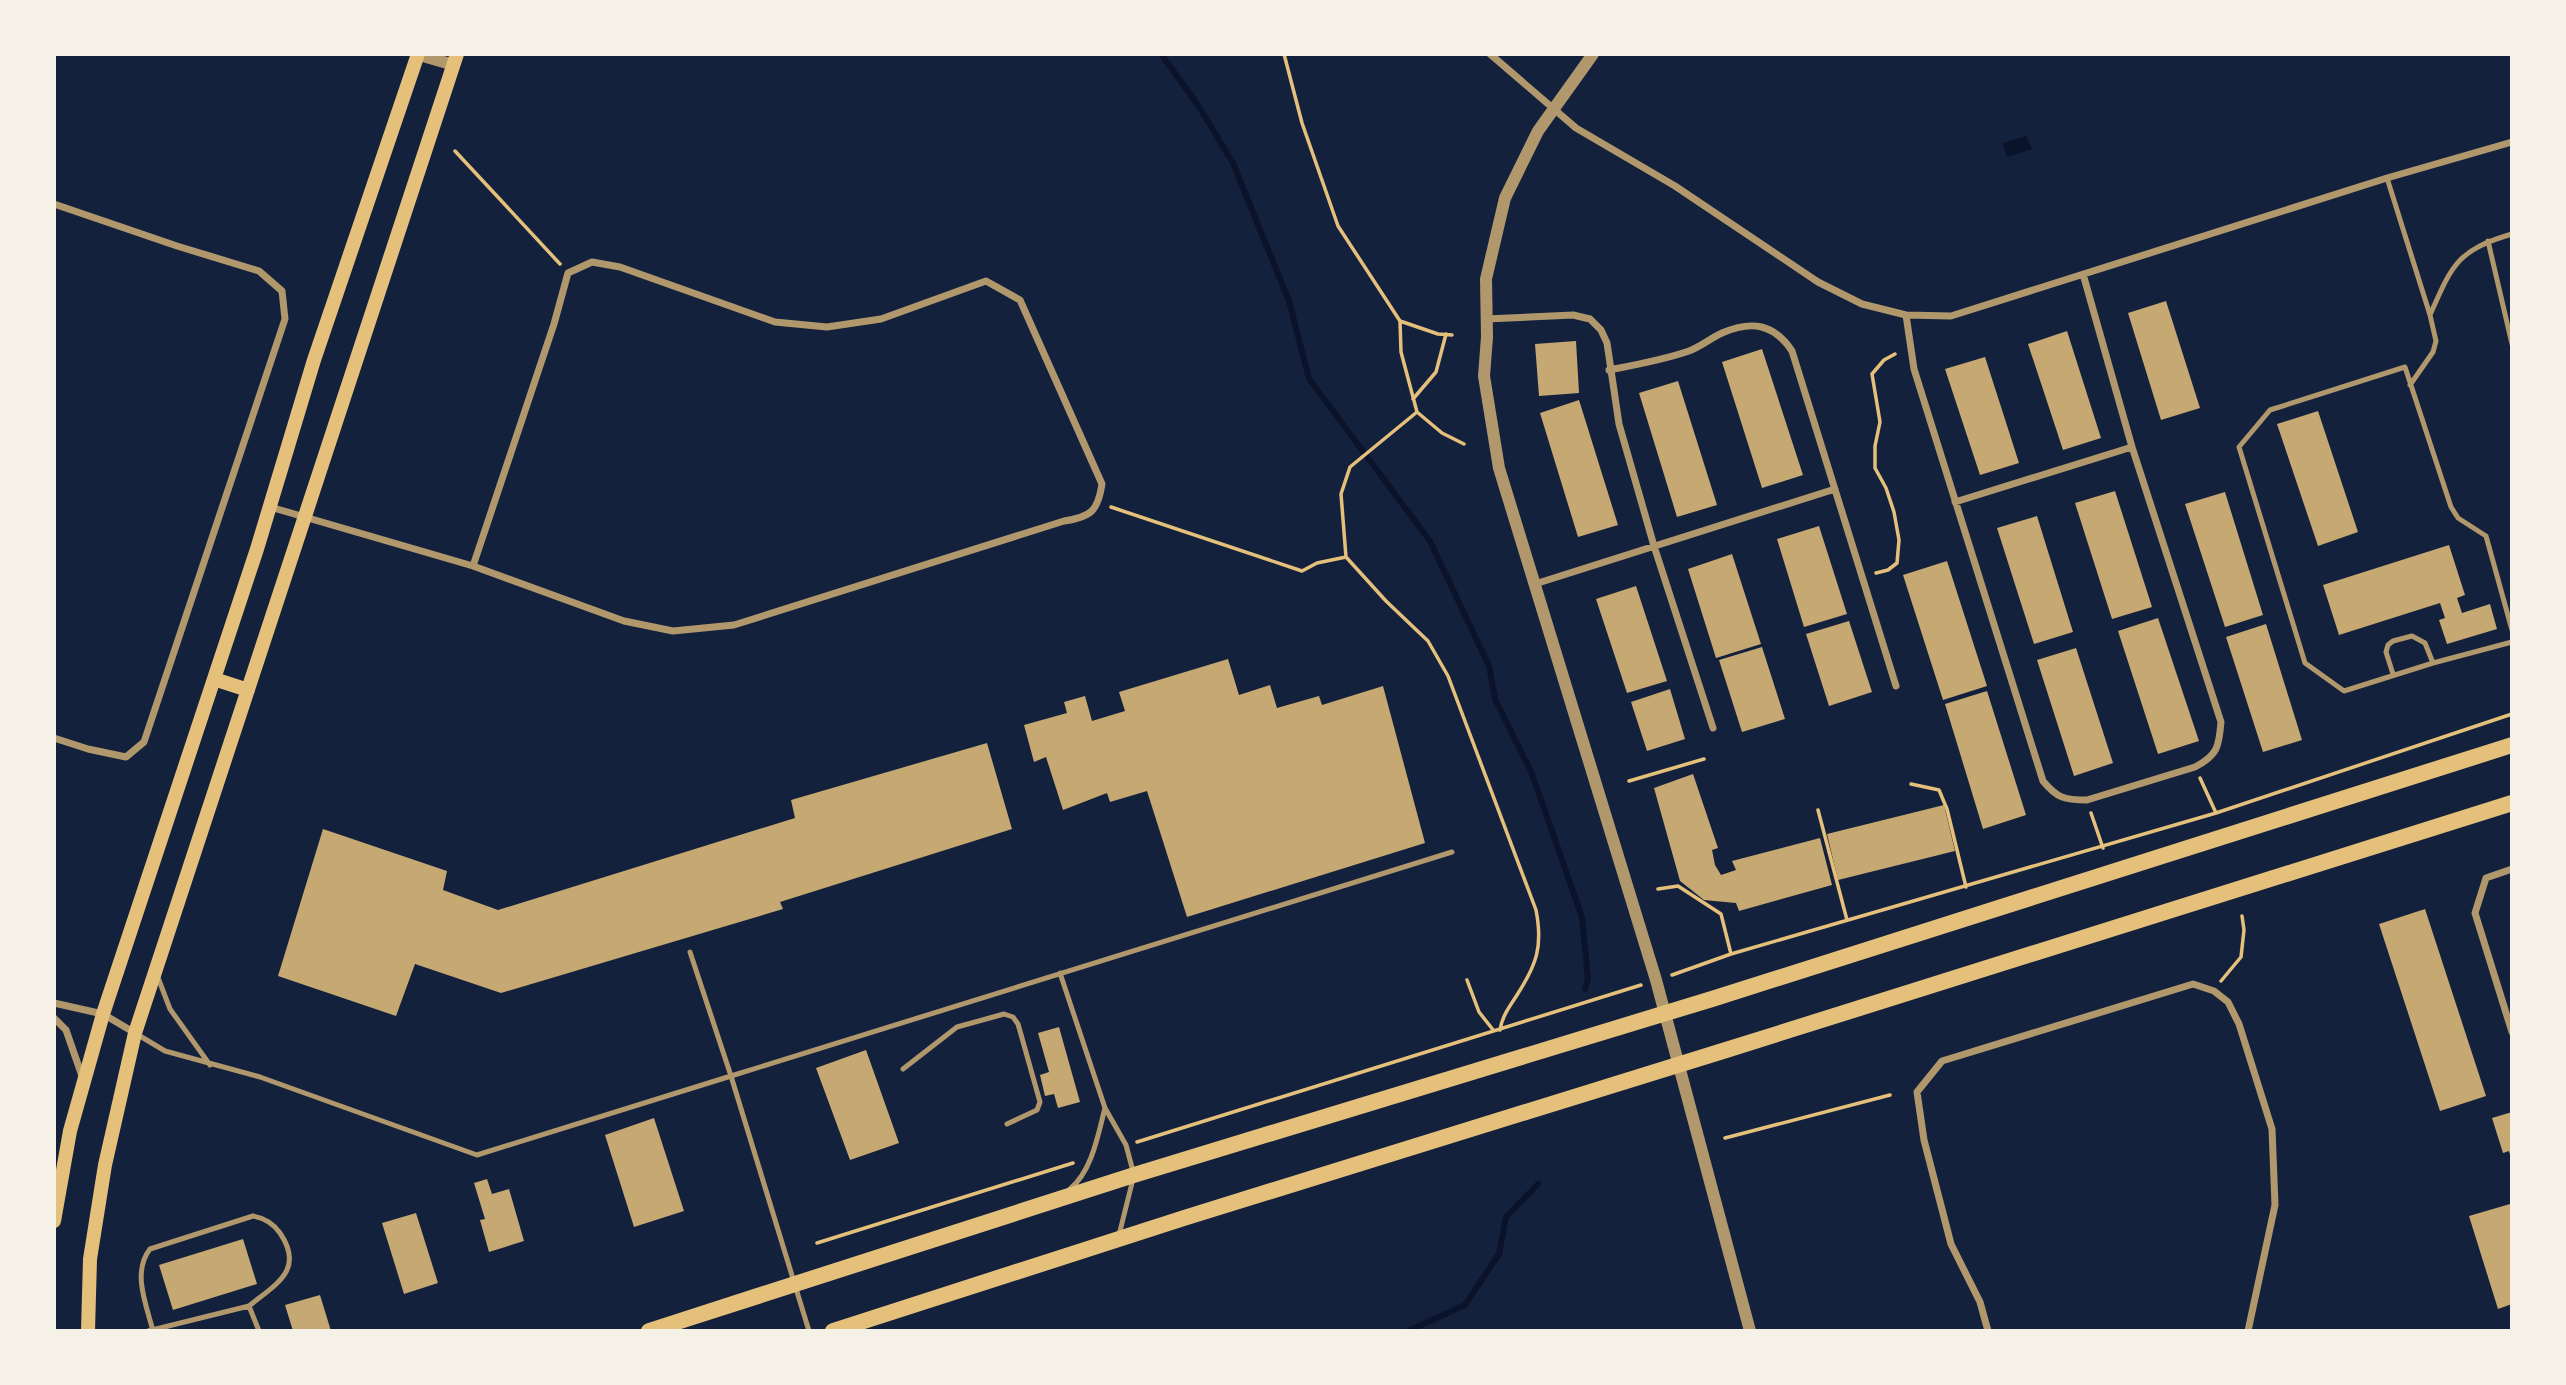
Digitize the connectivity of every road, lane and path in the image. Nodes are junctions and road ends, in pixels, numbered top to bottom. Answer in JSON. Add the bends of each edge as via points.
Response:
{"nodes":[{"id":1,"x":417,"y":54,"type":"edge"},
{"id":2,"x":1284,"y":54,"type":"edge"},
{"id":3,"x":1490,"y":54,"type":"edge"},
{"id":4,"x":1593,"y":54,"type":"edge"},
{"id":5,"x":456,"y":60,"type":"edge"},
{"id":6,"x":1555,"y":108,"type":"junction"},
{"id":7,"x":2512,"y":142,"type":"edge"},
{"id":8,"x":455,"y":151,"type":"dead end"},
{"id":9,"x":2388,"y":178,"type":"junction"},
{"id":10,"x":54,"y":204,"type":"edge"},
{"id":11,"x":2512,"y":234,"type":"edge"},
{"id":12,"x":2488,"y":241,"type":"junction"},
{"id":13,"x":568,"y":273,"type":"junction"},
{"id":14,"x":2083,"y":274,"type":"junction"},
{"id":15,"x":1906,"y":315,"type":"junction"},
{"id":16,"x":2430,"y":315,"type":"junction"},
{"id":17,"x":1486,"y":318,"type":"junction"},
{"id":18,"x":1400,"y":321,"type":"junction"},
{"id":19,"x":1446,"y":334,"type":"junction"},
{"id":20,"x":1452,"y":335,"type":"dead end"},
{"id":21,"x":2512,"y":344,"type":"edge"},
{"id":22,"x":1895,"y":354,"type":"dead end"},
{"id":23,"x":1609,"y":370,"type":"junction"},
{"id":24,"x":2410,"y":385,"type":"junction"},
{"id":25,"x":1413,"y":399,"type":"junction"},
{"id":26,"x":1416,"y":412,"type":"junction"},
{"id":27,"x":1464,"y":444,"type":"dead end"},
{"id":28,"x":2132,"y":447,"type":"junction"},
{"id":29,"x":1835,"y":489,"type":"junction"},
{"id":30,"x":1955,"y":502,"type":"junction"},
{"id":31,"x":1099,"y":503,"type":"junction"},
{"id":32,"x":270,"y":507,"type":"junction"},
{"id":33,"x":304,"y":517,"type":"junction"},
{"id":34,"x":1654,"y":546,"type":"junction"},
{"id":35,"x":1346,"y":557,"type":"junction"},
{"id":36,"x":473,"y":566,"type":"junction"},
{"id":37,"x":1862,"y":577,"type":"junction"},
{"id":38,"x":1535,"y":584,"type":"junction"},
{"id":39,"x":2512,"y":630,"type":"edge"},
{"id":40,"x":2512,"y":642,"type":"edge"},
{"id":41,"x":2433,"y":663,"type":"junction"},
{"id":42,"x":2393,"y":674,"type":"junction"},
{"id":43,"x":214,"y":679,"type":"junction"},
{"id":44,"x":1896,"y":686,"type":"dead end"},
{"id":45,"x":248,"y":690,"type":"junction"},
{"id":46,"x":2512,"y":714,"type":"edge"},
{"id":47,"x":1713,"y":728,"type":"dead end"},
{"id":48,"x":54,"y":738,"type":"edge"},
{"id":49,"x":2512,"y":745,"type":"edge"},
{"id":50,"x":1704,"y":759,"type":"dead end"},
{"id":51,"x":2195,"y":767,"type":"junction"},
{"id":52,"x":1629,"y":781,"type":"dead end"},
{"id":53,"x":1911,"y":784,"type":"dead end"},
{"id":54,"x":2087,"y":800,"type":"junction"},
{"id":55,"x":2512,"y":803,"type":"edge"},
{"id":56,"x":1818,"y":810,"type":"dead end"},
{"id":57,"x":2216,"y":813,"type":"junction"},
{"id":58,"x":2103,"y":848,"type":"junction"},
{"id":59,"x":1452,"y":852,"type":"dead end"},
{"id":60,"x":2512,"y":869,"type":"edge"},
{"id":61,"x":1966,"y":887,"type":"junction"},
{"id":62,"x":1658,"y":889,"type":"dead end"},
{"id":63,"x":2242,"y":916,"type":"dead end"},
{"id":64,"x":1847,"y":920,"type":"junction"},
{"id":65,"x":690,"y":952,"type":"dead end"},
{"id":66,"x":1731,"y":954,"type":"junction"},
{"id":67,"x":1685,"y":971,"type":"dead end"},
{"id":68,"x":156,"y":972,"type":"junction"},
{"id":69,"x":1060,"y":973,"type":"junction"},
{"id":70,"x":1467,"y":980,"type":"dead end"},
{"id":71,"x":1633,"y":987,"type":"dead end"},
{"id":72,"x":2214,"y":991,"type":"junction"},
{"id":73,"x":54,"y":1003,"type":"edge"},
{"id":74,"x":1665,"y":1013,"type":"junction"},
{"id":75,"x":103,"y":1014,"type":"junction"},
{"id":76,"x":54,"y":1017,"type":"edge"},
{"id":77,"x":1500,"y":1030,"type":"junction"},
{"id":78,"x":1494,"y":1031,"type":"junction"},
{"id":79,"x":2512,"y":1032,"type":"edge"},
{"id":80,"x":135,"y":1033,"type":"junction"},
{"id":81,"x":210,"y":1065,"type":"junction"},
{"id":82,"x":1678,"y":1066,"type":"junction"},
{"id":83,"x":903,"y":1069,"type":"dead end"},
{"id":84,"x":731,"y":1076,"type":"junction"},
{"id":85,"x":84,"y":1079,"type":"junction"},
{"id":86,"x":1890,"y":1096,"type":"dead end"},
{"id":87,"x":1105,"y":1108,"type":"junction"},
{"id":88,"x":1007,"y":1124,"type":"dead end"},
{"id":89,"x":1725,"y":1138,"type":"dead end"},
{"id":90,"x":1126,"y":1145,"type":"junction"},
{"id":91,"x":1089,"y":1158,"type":"junction"},
{"id":92,"x":1134,"y":1175,"type":"junction"},
{"id":93,"x":1058,"y":1199,"type":"junction"},
{"id":94,"x":54,"y":1221,"type":"edge"},
{"id":95,"x":1117,"y":1240,"type":"junction"},
{"id":96,"x":817,"y":1243,"type":"dead end"},
{"id":97,"x":794,"y":1284,"type":"junction"},
{"id":98,"x":249,"y":1306,"type":"junction"},
{"id":99,"x":151,"y":1330,"type":"edge"},
{"id":100,"x":88,"y":1331,"type":"edge"},
{"id":101,"x":258,"y":1331,"type":"edge"},
{"id":102,"x":649,"y":1331,"type":"edge"},
{"id":103,"x":808,"y":1331,"type":"edge"},
{"id":104,"x":833,"y":1331,"type":"edge"},
{"id":105,"x":1750,"y":1331,"type":"edge"},
{"id":106,"x":1988,"y":1331,"type":"edge"},
{"id":107,"x":2248,"y":1331,"type":"edge"}],
"edges":[{"from":1,"to":5,"type":"street"},
{"from":1,"to":32,"type":"main road","via":[[314,360]]},
{"from":2,"to":18,"type":"path","via":[[1338,226]]},
{"from":3,"to":6,"type":"street"},
{"from":4,"to":6,"type":"street"},
{"from":5,"to":33,"type":"main road"},
{"from":6,"to":15,"type":"street","via":[[1576,128],[1675,186],[1818,282],[1862,304]]},
{"from":6,"to":17,"type":"street","via":[[1538,131],[1505,198],[1486,279]]},
{"from":7,"to":9,"type":"street"},
{"from":8,"to":13,"type":"path"},
{"from":9,"to":14,"type":"street"},
{"from":9,"to":16,"type":"lane"},
{"from":10,"to":48,"type":"street","via":[[259,271],[282,291],[285,319],[144,741],[126,757]]},
{"from":11,"to":12,"type":"lane"},
{"from":12,"to":16,"type":"lane","via":[[2455,262]]},
{"from":12,"to":21,"type":"lane"},
{"from":13,"to":31,"type":"street","via":[[592,262],[620,267],[775,322],[827,327],[881,318],[986,281],[1020,300],[1102,484]]},
{"from":13,"to":36,"type":"street"},
{"from":14,"to":15,"type":"street","via":[[1951,316]]},
{"from":14,"to":28,"type":"street"},
{"from":15,"to":30,"type":"street","via":[[1914,369]]},
{"from":16,"to":24,"type":"lane","via":[[2436,341],[2433,352]]},
{"from":17,"to":23,"type":"street","via":[[1573,315],[1590,319],[1607,343]]},
{"from":17,"to":38,"type":"street","via":[[1484,376],[1494,444]]},
{"from":18,"to":19,"type":"path"},
{"from":18,"to":25,"type":"path","via":[[1401,352]]},
{"from":19,"to":20,"type":"path"},
{"from":19,"to":25,"type":"path","via":[[1436,372]]},
{"from":22,"to":37,"type":"path","via":[[1872,374],[1880,422],[1875,468],[1894,512],[1897,563]]},
{"from":23,"to":29,"type":"street","via":[[1691,351],[1724,332],[1750,326],[1762,326],[1782,336],[1792,351]]},
{"from":23,"to":34,"type":"street","via":[[1619,424]]},
{"from":24,"to":39,"type":"lane","via":[[2451,507],[2458,518],[2486,537]]},
{"from":24,"to":42,"type":"lane","via":[[2405,367],[2270,410],[2239,446],[2305,663],[2344,691]]},
{"from":25,"to":26,"type":"path"},
{"from":26,"to":27,"type":"path"},
{"from":26,"to":35,"type":"path","via":[[1350,467],[1341,494]]},
{"from":28,"to":30,"type":"street"},
{"from":28,"to":51,"type":"street","via":[[2221,722],[2219,746],[2210,759]]},
{"from":29,"to":34,"type":"street"},
{"from":29,"to":37,"type":"street"},
{"from":30,"to":54,"type":"street","via":[[2043,780],[2054,794]]},
{"from":31,"to":35,"type":"path","via":[[1302,571]]},
{"from":31,"to":36,"type":"street","via":[[1082,518],[734,625],[673,631],[624,621]]},
{"from":32,"to":33,"type":"street"},
{"from":32,"to":43,"type":"main road"},
{"from":33,"to":36,"type":"street"},
{"from":33,"to":45,"type":"main road"},
{"from":34,"to":38,"type":"street"},
{"from":34,"to":47,"type":"street"},
{"from":35,"to":77,"type":"path","via":[[1428,641],[1448,676],[1536,910],[1541,935],[1532,972],[1502,1018]]},
{"from":37,"to":44,"type":"street"},
{"from":38,"to":74,"type":"street"},
{"from":40,"to":41,"type":"lane"},
{"from":41,"to":42,"type":"lane"},
{"from":41,"to":42,"type":"lane","via":[[2421,639],[2412,636],[2393,641],[2386,652]]},
{"from":43,"to":45,"type":"main road"},
{"from":43,"to":75,"type":"main road"},
{"from":45,"to":68,"type":"main road"},
{"from":46,"to":57,"type":"path"},
{"from":49,"to":74,"type":"main road"},
{"from":50,"to":52,"type":"path"},
{"from":51,"to":54,"type":"street"},
{"from":51,"to":57,"type":"path"},
{"from":53,"to":61,"type":"path","via":[[1939,790]]},
{"from":54,"to":58,"type":"path"},
{"from":55,"to":82,"type":"main road"},
{"from":56,"to":64,"type":"path"},
{"from":57,"to":58,"type":"path"},
{"from":58,"to":61,"type":"path"},
{"from":59,"to":69,"type":"lane"},
{"from":60,"to":79,"type":"street","via":[[2486,877],[2475,913]]},
{"from":61,"to":64,"type":"path"},
{"from":62,"to":66,"type":"path","via":[[1678,886],[1721,914]]},
{"from":63,"to":72,"type":"path","via":[[2241,957]]},
{"from":64,"to":66,"type":"path"},
{"from":65,"to":84,"type":"lane"},
{"from":66,"to":67,"type":"path"},
{"from":68,"to":80,"type":"main road"},
{"from":68,"to":81,"type":"lane","via":[[170,1009]]},
{"from":69,"to":84,"type":"lane"},
{"from":69,"to":87,"type":"lane"},
{"from":70,"to":78,"type":"path","via":[[1479,1012]]},
{"from":71,"to":77,"type":"path"},
{"from":72,"to":106,"type":"street","via":[[2193,984],[1942,1061],[1917,1092],[1924,1140],[1951,1244],[1980,1302]]},
{"from":72,"to":107,"type":"street","via":[[2228,1002],[2239,1024],[2272,1129],[2275,1205]]},
{"from":73,"to":75,"type":"street"},
{"from":74,"to":82,"type":"street"},
{"from":74,"to":92,"type":"main road"},
{"from":75,"to":80,"type":"street"},
{"from":75,"to":85,"type":"main road"},
{"from":76,"to":85,"type":"street","via":[[66,1030]]},
{"from":77,"to":78,"type":"path"},
{"from":78,"to":90,"type":"path"},
{"from":80,"to":81,"type":"lane","via":[[165,1051]]},
{"from":80,"to":100,"type":"main road","via":[[105,1165],[90,1259]]},
{"from":81,"to":84,"type":"lane","via":[[260,1077],[477,1155]]},
{"from":82,"to":95,"type":"main road"},
{"from":82,"to":105,"type":"street"},
{"from":83,"to":88,"type":"lane","via":[[957,1027],[1004,1014],[1013,1017],[1040,1102],[1037,1111]]},
{"from":84,"to":97,"type":"lane"},
{"from":85,"to":94,"type":"main road"},
{"from":86,"to":89,"type":"path"},
{"from":87,"to":90,"type":"lane"},
{"from":87,"to":91,"type":"lane"},
{"from":90,"to":92,"type":"lane"},
{"from":91,"to":93,"type":"lane","via":[[1080,1181]]},
{"from":91,"to":96,"type":"path"},
{"from":92,"to":93,"type":"main road"},
{"from":92,"to":95,"type":"lane"},
{"from":93,"to":97,"type":"main road"},
{"from":95,"to":104,"type":"main road"},
{"from":97,"to":102,"type":"main road"},
{"from":97,"to":103,"type":"lane"},
{"from":98,"to":99,"type":"lane"},
{"from":98,"to":99,"type":"lane","via":[[283,1279],[291,1262],[288,1245],[275,1225],[253,1216],[150,1249],[142,1259],[140,1275]]},
{"from":98,"to":101,"type":"lane"}]}
